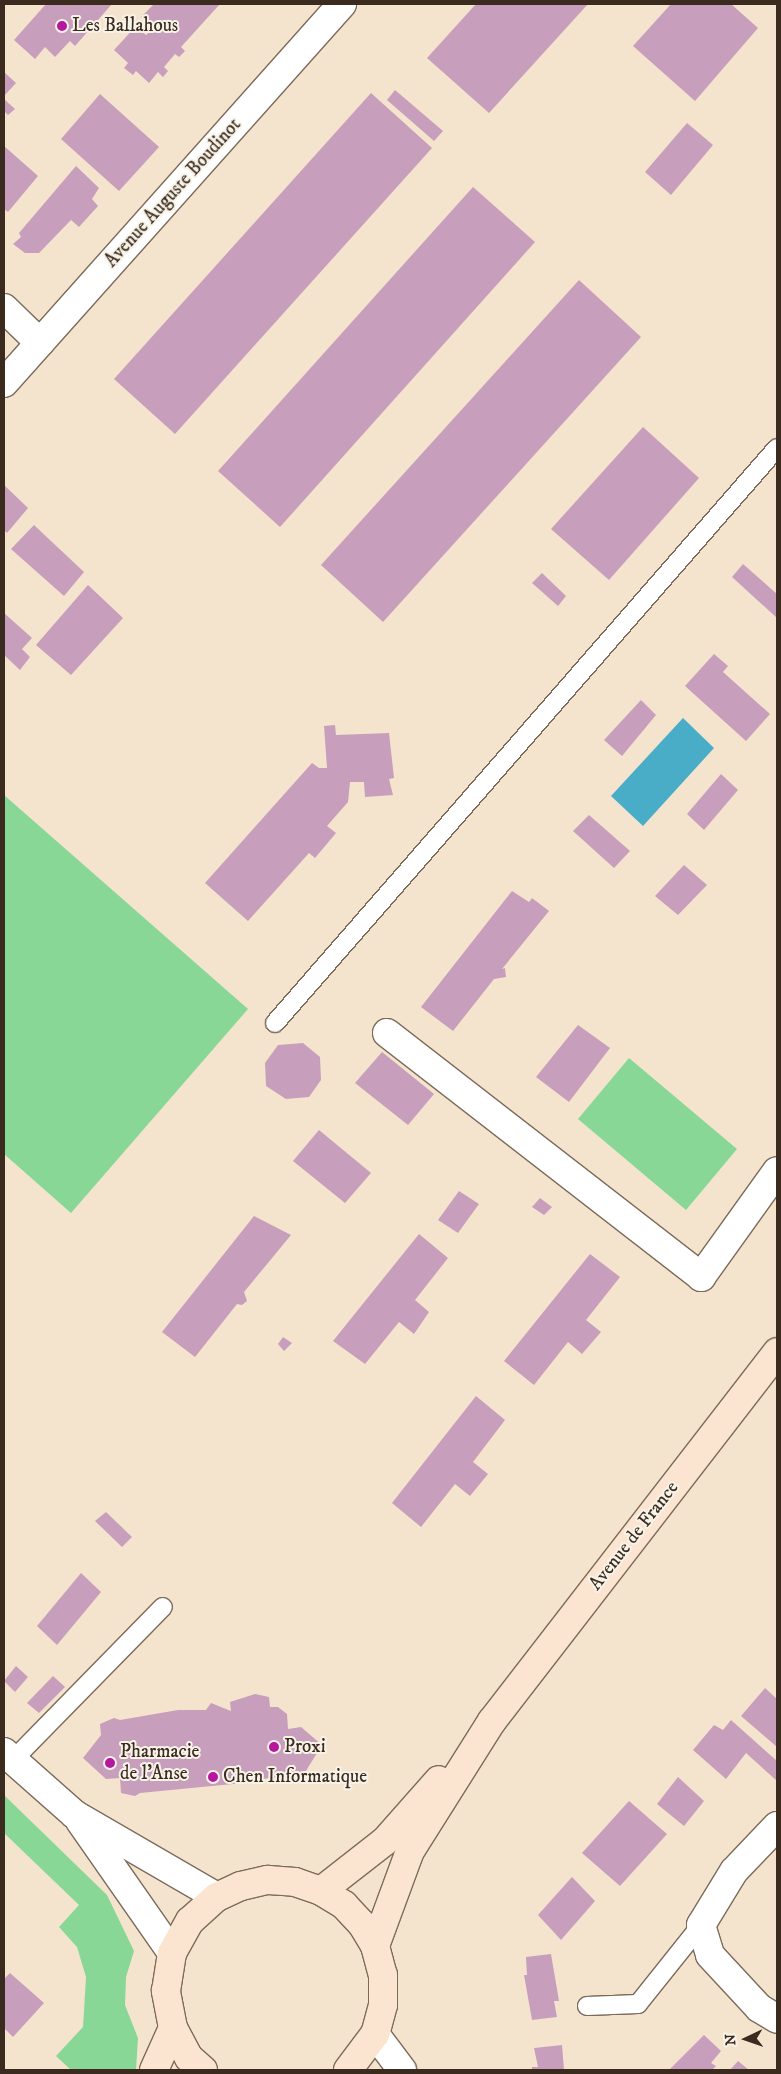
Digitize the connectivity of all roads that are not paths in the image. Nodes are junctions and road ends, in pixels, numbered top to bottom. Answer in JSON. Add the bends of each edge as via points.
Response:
{"nodes":[{"id":1,"x":342,"y":4,"type":"edge"},
{"id":2,"x":4,"y":308,"type":"edge"},
{"id":3,"x":40,"y":343,"type":"junction"},
{"id":4,"x":4,"y":383,"type":"edge"},
{"id":5,"x":777,"y":448,"type":"edge"},
{"id":6,"x":275,"y":1023,"type":"dead end"},
{"id":7,"x":387,"y":1034,"type":"dead end"},
{"id":8,"x":777,"y":1171,"type":"edge"},
{"id":9,"x":777,"y":1352,"type":"edge"},
{"id":10,"x":163,"y":1607,"type":"dead end"},
{"id":11,"x":492,"y":1721,"type":"junction"},
{"id":12,"x":8,"y":1756,"type":"edge"},
{"id":13,"x":74,"y":1814,"type":"junction"},
{"id":14,"x":777,"y":1826,"type":"edge"},
{"id":15,"x":321,"y":1891,"type":"junction"},
{"id":16,"x":216,"y":1898,"type":"junction"},
{"id":17,"x":701,"y":1925,"type":"junction"},
{"id":18,"x":375,"y":1946,"type":"junction"},
{"id":19,"x":172,"y":1953,"type":"junction"},
{"id":20,"x":587,"y":2006,"type":"dead end"},
{"id":21,"x":777,"y":2019,"type":"edge"},
{"id":22,"x":173,"y":2028,"type":"junction"},
{"id":23,"x":375,"y":2034,"type":"junction"},
{"id":24,"x":154,"y":2070,"type":"edge"},
{"id":25,"x":203,"y":2070,"type":"edge"},
{"id":26,"x":348,"y":2070,"type":"edge"},
{"id":27,"x":402,"y":2070,"type":"edge"}],
"edges":[{"from":1,"to":3,"type":"street","name":"Avenue Auguste Boudinot"},
{"from":2,"to":3,"type":"street"},
{"from":3,"to":4,"type":"street","name":"Avenue Auguste Boudinot"},
{"from":5,"to":6,"type":"lane"},
{"from":7,"to":8,"type":"street","via":[[701,1277]]},
{"from":9,"to":11,"type":"main road","name":"Avenue de France"},
{"from":10,"to":12,"type":"lane"},
{"from":11,"to":15,"type":"main road","name":"Avenue de France","via":[[385,1841]]},
{"from":11,"to":18,"type":"main road","name":"Avenue de France","via":[[410,1851]]},
{"from":12,"to":13,"type":"street"},
{"from":13,"to":16,"type":"street"},
{"from":13,"to":19,"type":"street"},
{"from":14,"to":17,"type":"street","via":[[734,1871]]},
{"from":15,"to":16,"type":"main road","via":[[295,1882],[268,1880],[241,1886]]},
{"from":15,"to":18,"type":"main road","via":[[356,1917]]},
{"from":16,"to":19,"type":"main road","via":[[190,1922]]},
{"from":17,"to":20,"type":"lane","via":[[638,2004]]},
{"from":17,"to":21,"type":"street","via":[[710,1956],[759,2008]]},
{"from":18,"to":23,"type":"main road","via":[[383,1975],[383,2005]]},
{"from":19,"to":22,"type":"main road","via":[[166,1990]]},
{"from":22,"to":24,"type":"main road"},
{"from":22,"to":25,"type":"main road","via":[[189,2058]]},
{"from":23,"to":26,"type":"main road","via":[[362,2056]]},
{"from":23,"to":27,"type":"street"}]}
